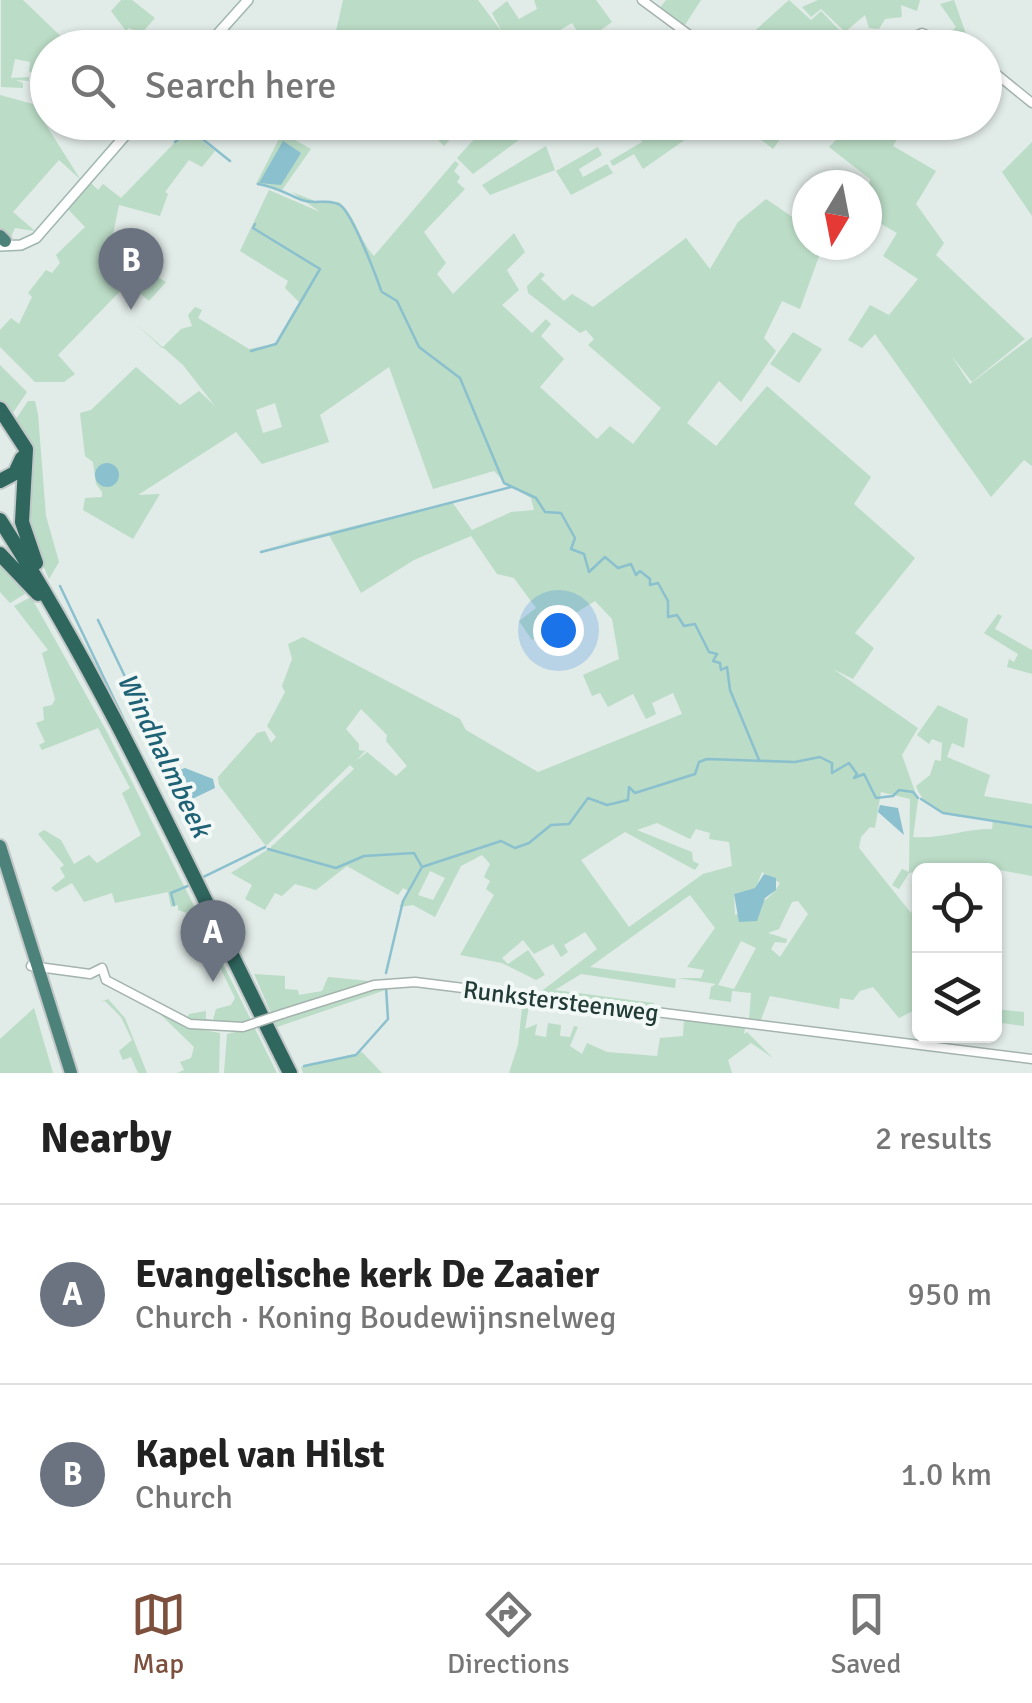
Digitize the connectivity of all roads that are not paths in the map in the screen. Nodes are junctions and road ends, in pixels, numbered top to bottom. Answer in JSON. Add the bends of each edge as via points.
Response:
{"nodes":[{"id":1,"x":248,"y":0,"type":"edge"},
{"id":2,"x":642,"y":0,"type":"edge"},
{"id":3,"x":221,"y":30,"type":"edge"},
{"id":4,"x":682,"y":30,"type":"edge"},
{"id":5,"x":1002,"y":77,"type":"edge"},
{"id":6,"x":1032,"y":103,"type":"edge"},
{"id":7,"x":122,"y":140,"type":"edge"},
{"id":8,"x":1,"y":243,"type":"edge"},
{"id":9,"x":6,"y":419,"type":"edge"},
{"id":10,"x":0,"y":481,"type":"edge"},
{"id":11,"x":0,"y":520,"type":"edge"},
{"id":12,"x":0,"y":535,"type":"edge"},
{"id":13,"x":0,"y":554,"type":"edge"},
{"id":14,"x":38,"y":594,"type":"junction"},
{"id":15,"x":58,"y":614,"type":"junction"},
{"id":16,"x":0,"y":846,"type":"edge"},
{"id":17,"x":0,"y":867,"type":"edge"},
{"id":18,"x":35,"y":966,"type":"junction"},
{"id":19,"x":1032,"y":1059,"type":"edge"},
{"id":20,"x":68,"y":1073,"type":"edge"},
{"id":21,"x":286,"y":1073,"type":"edge"}],
"edges":[{"from":1,"to":3,"type":"main road"},
{"from":2,"to":4,"type":"street"},
{"from":5,"to":6,"type":"street"},
{"from":7,"to":8,"type":"main road","via":[[36,233]]},
{"from":9,"to":10,"type":"highway","via":[[22,459],[15,474]]},
{"from":9,"to":15,"type":"highway","via":[[26,456],[23,530]]},
{"from":11,"to":15,"type":"highway"},
{"from":12,"to":14,"type":"highway"},
{"from":13,"to":14,"type":"highway"},
{"from":14,"to":21,"type":"highway"},
{"from":15,"to":21,"type":"highway"},
{"from":16,"to":18,"type":"highway"},
{"from":17,"to":18,"type":"highway"},
{"from":18,"to":19,"type":"street","name":"Runkstersteenweg","bridge":true,"via":[[90,974],[94,984],[106,980],[190,1024],[242,1027],[374,985],[408,981]]},
{"from":18,"to":20,"type":"highway"}]}
